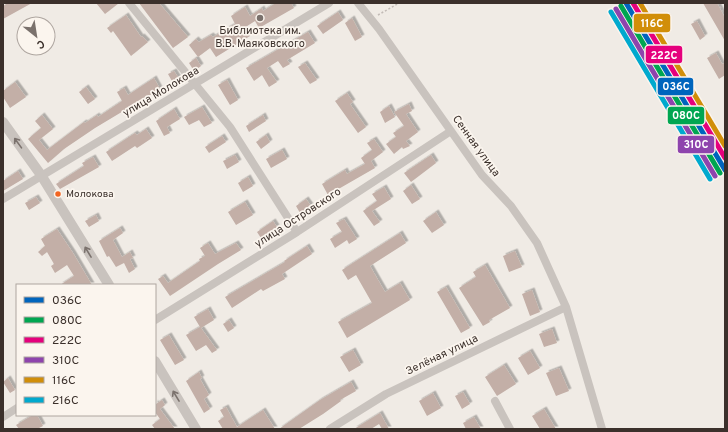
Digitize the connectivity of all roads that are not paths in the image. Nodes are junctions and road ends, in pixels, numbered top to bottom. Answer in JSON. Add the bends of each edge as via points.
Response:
{"nodes":[{"id":1,"x":129,"y":3,"type":"edge"},
{"id":2,"x":329,"y":3,"type":"edge"},
{"id":3,"x":358,"y":3,"type":"edge"},
{"id":4,"x":195,"y":85,"type":"junction"},
{"id":5,"x":3,"y":122,"type":"edge"},
{"id":6,"x":451,"y":131,"type":"junction"},
{"id":7,"x":41,"y":175,"type":"junction"},
{"id":8,"x":3,"y":199,"type":"edge"},
{"id":9,"x":297,"y":232,"type":"junction"},
{"id":10,"x":107,"y":284,"type":"edge"},
{"id":11,"x":566,"y":307,"type":"junction"},
{"id":12,"x":156,"y":319,"type":"edge"},
{"id":13,"x":156,"y":363,"type":"edge"},
{"id":14,"x":495,"y":401,"type":"dead end"},
{"id":15,"x":16,"y":409,"type":"edge"},
{"id":16,"x":3,"y":417,"type":"edge"},
{"id":17,"x":196,"y":429,"type":"edge"},
{"id":18,"x":330,"y":429,"type":"edge"},
{"id":19,"x":510,"y":429,"type":"edge"},
{"id":20,"x":602,"y":429,"type":"edge"}],
"edges":[{"from":1,"to":4,"type":"street"},
{"from":2,"to":4,"type":"street","name":"улица Молокова"},
{"from":3,"to":6,"type":"street","name":"Сенная улица"},
{"from":4,"to":7,"type":"street","name":"улица Молокова"},
{"from":4,"to":9,"type":"street","via":[[230,127]]},
{"from":7,"to":5,"type":"street","one_way":true},
{"from":6,"to":9,"type":"street","name":"улица Островского"},
{"from":6,"to":11,"type":"street","name":"Сенная улица","via":[[482,175],[511,206],[537,243]]},
{"from":7,"to":8,"type":"street","name":"улица Молокова"},
{"from":10,"to":7,"type":"street","one_way":true},
{"from":9,"to":12,"type":"street","name":"улица Островского"},
{"from":11,"to":18,"type":"street","name":"Зелёная улица","via":[[386,394]]},
{"from":11,"to":20,"type":"street","name":"Сенная улица"},
{"from":17,"to":13,"type":"street","one_way":true},
{"from":14,"to":19,"type":"street"},
{"from":15,"to":16,"type":"street"}]}
